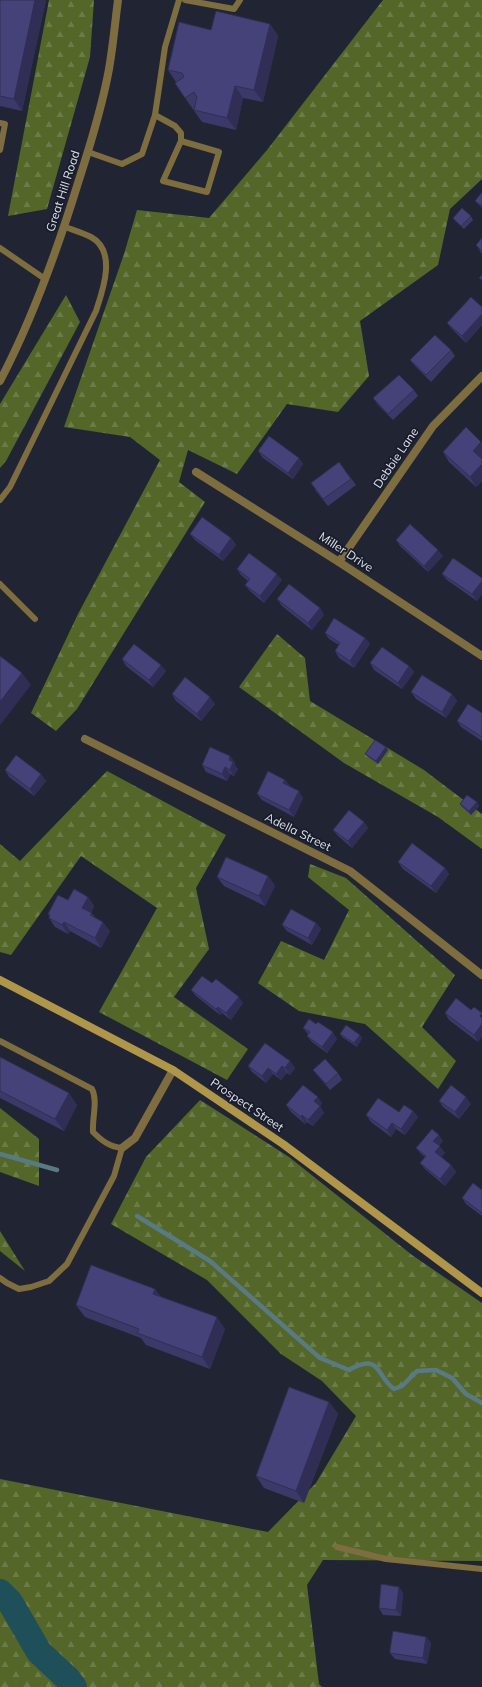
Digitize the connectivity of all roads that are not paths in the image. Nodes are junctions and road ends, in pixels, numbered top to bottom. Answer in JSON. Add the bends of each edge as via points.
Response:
{"nodes":[{"id":1,"x":118,"y":0,"type":"edge"},
{"id":2,"x":180,"y":0,"type":"edge"},
{"id":3,"x":185,"y":0,"type":"edge"},
{"id":4,"x":240,"y":0,"type":"edge"},
{"id":5,"x":155,"y":115,"type":"junction"},
{"id":6,"x":0,"y":123,"type":"edge"},
{"id":7,"x":181,"y":141,"type":"junction"},
{"id":8,"x":0,"y":150,"type":"edge"},
{"id":9,"x":88,"y":152,"type":"junction"},
{"id":10,"x":65,"y":227,"type":"junction"},
{"id":11,"x":0,"y":248,"type":"edge"},
{"id":12,"x":45,"y":279,"type":"junction"},
{"id":13,"x":482,"y":376,"type":"edge"},
{"id":14,"x":0,"y":381,"type":"edge"},
{"id":15,"x":196,"y":472,"type":"dead end"},
{"id":16,"x":0,"y":500,"type":"edge"},
{"id":17,"x":340,"y":562,"type":"junction"},
{"id":18,"x":0,"y":584,"type":"edge"},
{"id":19,"x":35,"y":619,"type":"dead end"},
{"id":20,"x":482,"y":656,"type":"edge"},
{"id":21,"x":85,"y":739,"type":"dead end"},
{"id":22,"x":482,"y":975,"type":"edge"},
{"id":23,"x":0,"y":980,"type":"edge"},
{"id":24,"x":0,"y":1040,"type":"edge"},
{"id":25,"x":173,"y":1070,"type":"junction"},
{"id":26,"x":122,"y":1148,"type":"junction"},
{"id":27,"x":0,"y":1278,"type":"edge"},
{"id":28,"x":482,"y":1293,"type":"edge"},
{"id":29,"x":337,"y":1547,"type":"dead end"},
{"id":30,"x":482,"y":1569,"type":"edge"}],
"edges":[{"from":1,"to":9,"type":"street","name":"Great Hill Road","via":[[109,69]]},
{"from":2,"to":5,"type":"lane","via":[[165,47]]},
{"from":3,"to":4,"type":"lane","via":[[234,9]]},
{"from":5,"to":7,"type":"lane","via":[[175,126],[181,134]]},
{"from":5,"to":9,"type":"lane","via":[[142,154],[122,164]]},
{"from":6,"to":8,"type":"lane","via":[[5,124]]},
{"from":7,"to":7,"type":"lane","via":[[163,180],[207,192],[219,152]]},
{"from":9,"to":10,"type":"street","name":"Great Hill Road"},
{"from":10,"to":12,"type":"street","name":"Great Hill Road"},
{"from":10,"to":16,"type":"lane","via":[[91,238],[102,249],[106,269],[103,290],[96,311],[10,487]]},
{"from":11,"to":12,"type":"lane"},
{"from":12,"to":14,"type":"street","name":"Great Hill Road"},
{"from":13,"to":17,"type":"street","name":"Debbie Lane","via":[[433,426]]},
{"from":15,"to":17,"type":"street","name":"Miller Drive"},
{"from":17,"to":20,"type":"street","name":"Miller Drive"},
{"from":18,"to":19,"type":"lane"},
{"from":21,"to":22,"type":"street","name":"Adella Street","via":[[350,871]]},
{"from":23,"to":25,"type":"main road","name":"Prospect Street"},
{"from":24,"to":26,"type":"lane","via":[[92,1089],[96,1096],[93,1132],[101,1140]]},
{"from":25,"to":26,"type":"street","via":[[135,1138]]},
{"from":25,"to":28,"type":"main road","name":"Prospect Street","via":[[283,1144]]},
{"from":26,"to":27,"type":"lane","via":[[114,1176],[66,1264],[49,1281],[31,1287],[19,1289]]},
{"from":29,"to":30,"type":"lane","via":[[386,1559]]}]}
